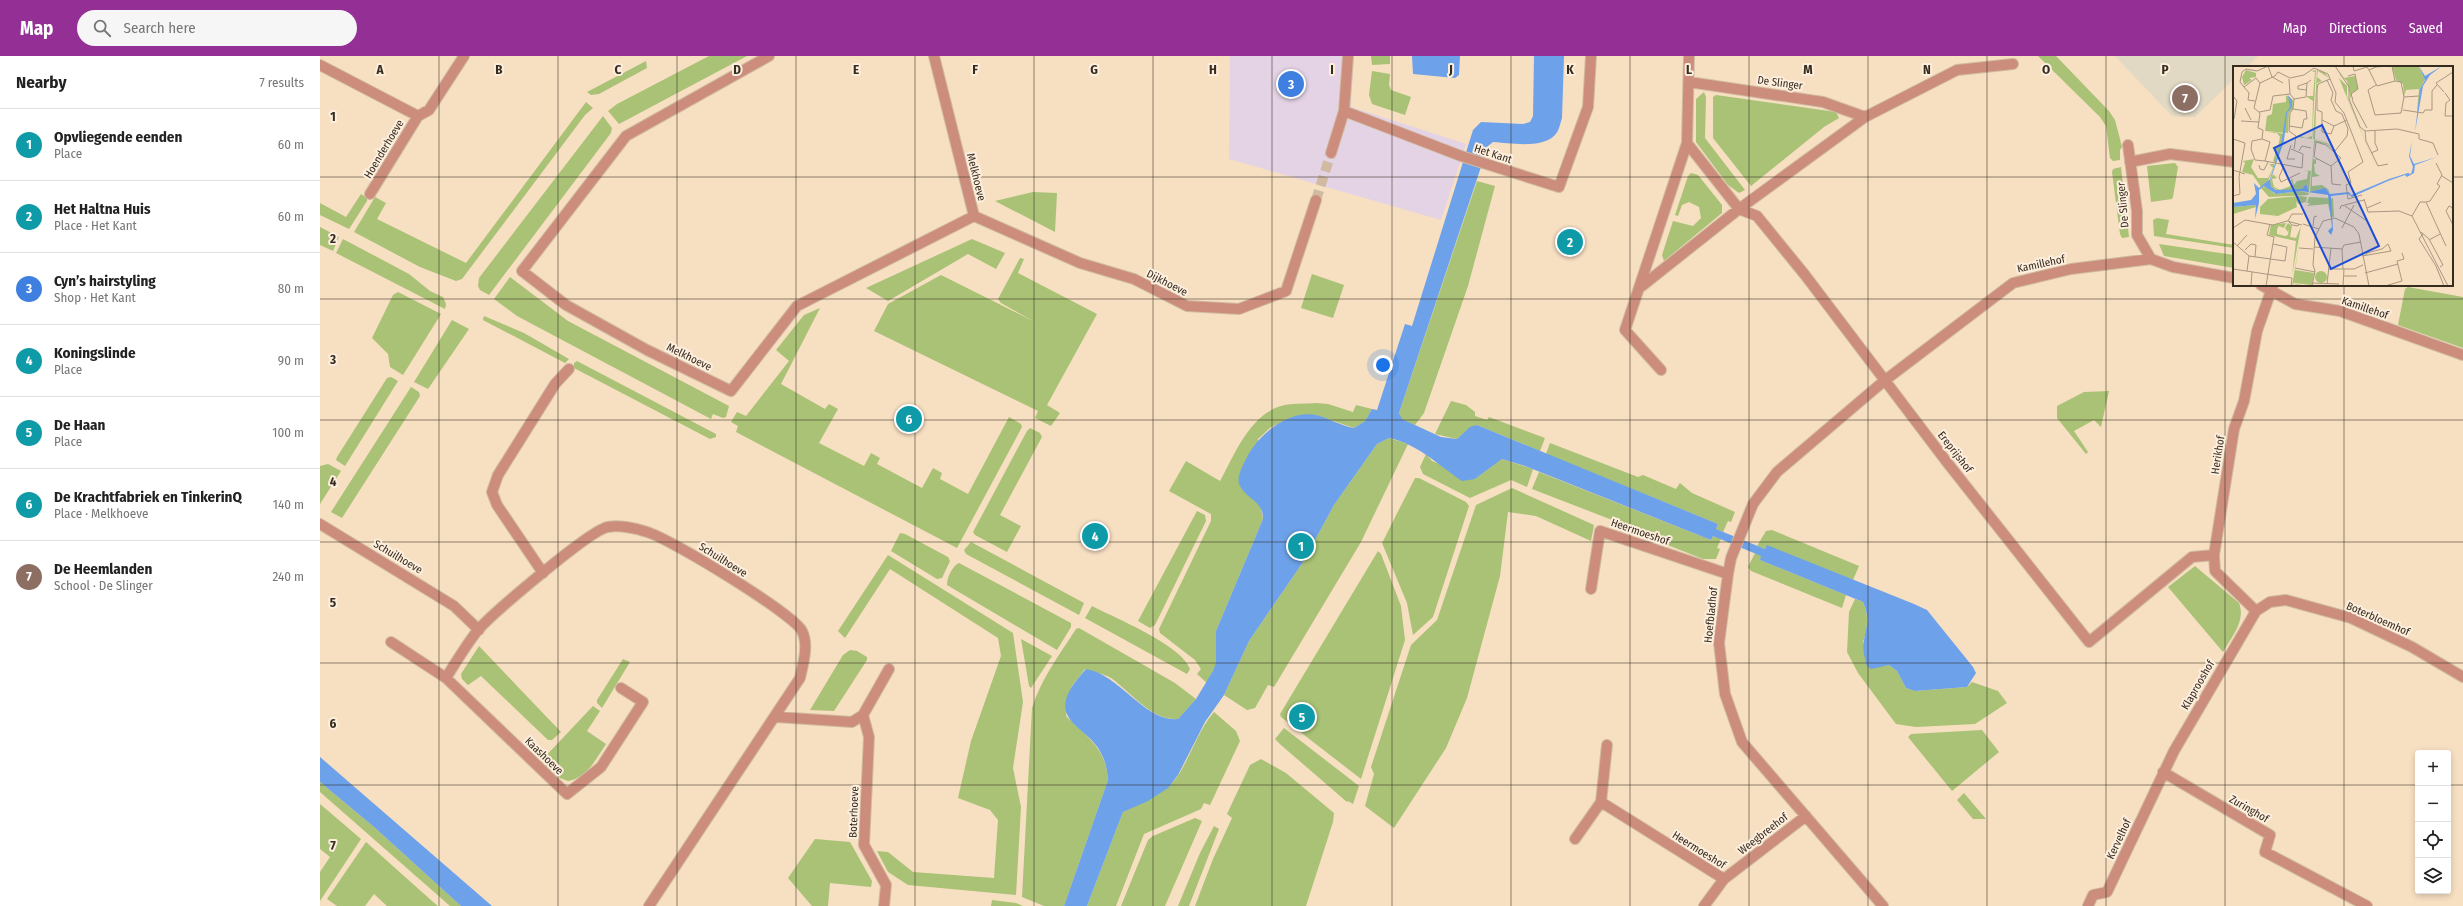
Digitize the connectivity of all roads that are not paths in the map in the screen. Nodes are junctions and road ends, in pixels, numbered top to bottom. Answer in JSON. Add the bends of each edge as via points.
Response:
{"nodes":[{"id":1,"x":464,"y":56,"type":"edge"},
{"id":2,"x":769,"y":56,"type":"edge"},
{"id":3,"x":934,"y":56,"type":"edge"},
{"id":4,"x":1348,"y":56,"type":"edge"},
{"id":5,"x":1591,"y":56,"type":"edge"},
{"id":6,"x":1690,"y":56,"type":"edge"},
{"id":7,"x":2013,"y":64,"type":"dead end"},
{"id":8,"x":320,"y":65,"type":"edge"},
{"id":9,"x":1689,"y":82,"type":"junction"},
{"id":10,"x":1344,"y":111,"type":"junction"},
{"id":11,"x":418,"y":116,"type":"junction"},
{"id":12,"x":1865,"y":117,"type":"junction"},
{"id":13,"x":1687,"y":143,"type":"junction"},
{"id":14,"x":2128,"y":145,"type":"dead end"},
{"id":15,"x":1331,"y":153,"type":"tunnel mouth"},
{"id":16,"x":2130,"y":162,"type":"junction"},
{"id":17,"x":2233,"y":162,"type":"edge"},
{"id":18,"x":370,"y":194,"type":"dead end"},
{"id":19,"x":1316,"y":200,"type":"tunnel mouth"},
{"id":20,"x":1739,"y":209,"type":"junction"},
{"id":21,"x":974,"y":216,"type":"junction"},
{"id":22,"x":2151,"y":259,"type":"junction"},
{"id":23,"x":2233,"y":278,"type":"edge"},
{"id":24,"x":1642,"y":286,"type":"junction"},
{"id":25,"x":2273,"y":288,"type":"edge"},
{"id":26,"x":2463,"y":355,"type":"edge"},
{"id":27,"x":569,"y":369,"type":"dead end"},
{"id":28,"x":1661,"y":370,"type":"dead end"},
{"id":29,"x":1884,"y":381,"type":"junction"},
{"id":30,"x":320,"y":524,"type":"edge"},
{"id":31,"x":2214,"y":555,"type":"junction"},
{"id":32,"x":543,"y":572,"type":"junction"},
{"id":33,"x":1728,"y":574,"type":"junction"},
{"id":34,"x":1591,"y":589,"type":"dead end"},
{"id":35,"x":2256,"y":612,"type":"junction"},
{"id":36,"x":479,"y":630,"type":"junction"},
{"id":37,"x":391,"y":642,"type":"dead end"},
{"id":38,"x":889,"y":669,"type":"dead end"},
{"id":39,"x":2463,"y":677,"type":"edge"},
{"id":40,"x":446,"y":678,"type":"junction"},
{"id":41,"x":621,"y":688,"type":"dead end"},
{"id":42,"x":863,"y":715,"type":"junction"},
{"id":43,"x":777,"y":717,"type":"junction"},
{"id":44,"x":1606,"y":745,"type":"dead end"},
{"id":45,"x":2163,"y":772,"type":"junction"},
{"id":46,"x":1601,"y":802,"type":"junction"},
{"id":47,"x":1806,"y":816,"type":"junction"},
{"id":48,"x":1575,"y":838,"type":"dead end"},
{"id":49,"x":1724,"y":879,"type":"junction"},
{"id":50,"x":654,"y":904,"type":"edge"},
{"id":51,"x":884,"y":906,"type":"edge"},
{"id":52,"x":1704,"y":906,"type":"edge"},
{"id":53,"x":1883,"y":906,"type":"edge"},
{"id":54,"x":2088,"y":906,"type":"edge"},
{"id":55,"x":2367,"y":906,"type":"edge"}],
"edges":[{"from":1,"to":11,"type":"street","name":"Hoenderhoeve","via":[[429,110]]},
{"from":2,"to":21,"type":"street","name":"Melkhoeve","via":[[626,136],[522,271],[566,305],[648,350],[731,391],[797,306]]},
{"from":3,"to":21,"type":"street","name":"Melkhoeve"},
{"from":4,"to":10,"type":"street"},
{"from":5,"to":10,"type":"street","name":"Het Kant","via":[[1588,107],[1559,187],[1461,156]]},
{"from":6,"to":9,"type":"street"},
{"from":7,"to":12,"type":"street","via":[[1957,70]]},
{"from":8,"to":11,"type":"street","name":"Hoenderhoeve"},
{"from":9,"to":12,"type":"street","name":"De Slinger","via":[[1823,102]]},
{"from":9,"to":13,"type":"street"},
{"from":10,"to":15,"type":"street"},
{"from":11,"to":18,"type":"street","name":"Hoenderhoeve"},
{"from":12,"to":20,"type":"street"},
{"from":13,"to":20,"type":"street"},
{"from":13,"to":24,"type":"street"},
{"from":14,"to":16,"type":"street","name":"De Slinger"},
{"from":16,"to":17,"type":"street","via":[[2170,154]]},
{"from":16,"to":22,"type":"street","name":"De Slinger","via":[[2137,211],[2137,235]]},
{"from":19,"to":21,"type":"street","name":"Dijkhoeve","via":[[1286,291],[1239,309],[1187,306],[1134,279],[1080,263]]},
{"from":20,"to":24,"type":"street"},
{"from":20,"to":29,"type":"street","name":"Ereprijshof","via":[[1757,216],[1805,275]]},
{"from":22,"to":23,"type":"street","name":"Kamillehof","via":[[2173,267]]},
{"from":22,"to":29,"type":"street","name":"Kamillehof","via":[[2071,270],[2013,282]]},
{"from":24,"to":28,"type":"street","via":[[1626,330]]},
{"from":25,"to":26,"type":"street","name":"Kamillehof","via":[[2295,304],[2340,311]]},
{"from":25,"to":31,"type":"street","name":"Herikhof","via":[[2257,331],[2244,401],[2234,429]]},
{"from":27,"to":32,"type":"street","via":[[555,384],[498,475],[492,492],[497,505]]},
{"from":29,"to":31,"type":"street","name":"Ereprijshof","via":[[2089,642],[2192,557]]},
{"from":29,"to":33,"type":"street","name":"Hoefbladhof","via":[[1777,472],[1753,504],[1731,558]]},
{"from":30,"to":36,"type":"street","name":"Schuilhoeve","via":[[454,606]]},
{"from":31,"to":35,"type":"street","name":"Herikhof","via":[[2216,571]]},
{"from":32,"to":36,"type":"street","name":"Schuilhoeve"},
{"from":32,"to":43,"type":"street","name":"Schuilhoeve","via":[[592,534],[607,526],[648,532],[695,556],[785,614],[802,630],[806,651],[800,678]]},
{"from":33,"to":34,"type":"street","name":"Heermoeshof","via":[[1600,531]]},
{"from":33,"to":47,"type":"street","name":"Hoefbladhof","via":[[1719,643],[1725,694],[1742,742]]},
{"from":35,"to":39,"type":"street","name":"Boterbloemhof","via":[[2270,602],[2286,600],[2351,618],[2412,647]]},
{"from":35,"to":45,"type":"street","name":"Klaprooshof"},
{"from":36,"to":40,"type":"street","name":"Schuilhoeve"},
{"from":37,"to":40,"type":"street","name":"Kaashoeve"},
{"from":38,"to":42,"type":"street"},
{"from":40,"to":41,"type":"street","name":"Kaashoeve","via":[[567,794],[601,767],[643,702]]},
{"from":42,"to":43,"type":"street","via":[[852,722]]},
{"from":42,"to":51,"type":"street","name":"Boterhoeve","via":[[869,737],[864,845],[886,885]]},
{"from":43,"to":50,"type":"street","name":"Schuilhoeve"},
{"from":44,"to":46,"type":"street"},
{"from":45,"to":54,"type":"street","name":"Kervelhof","via":[[2107,892],[2093,895]]},
{"from":45,"to":55,"type":"street","name":"Zuringhof","via":[[2270,835],[2265,852]]},
{"from":46,"to":48,"type":"street"},
{"from":46,"to":49,"type":"street","name":"Heermoeshof"},
{"from":47,"to":49,"type":"street","name":"Weegbreehof"},
{"from":47,"to":53,"type":"street","name":"Hoefbladhof"},
{"from":49,"to":52,"type":"street","name":"Weegbreehof"}]}
